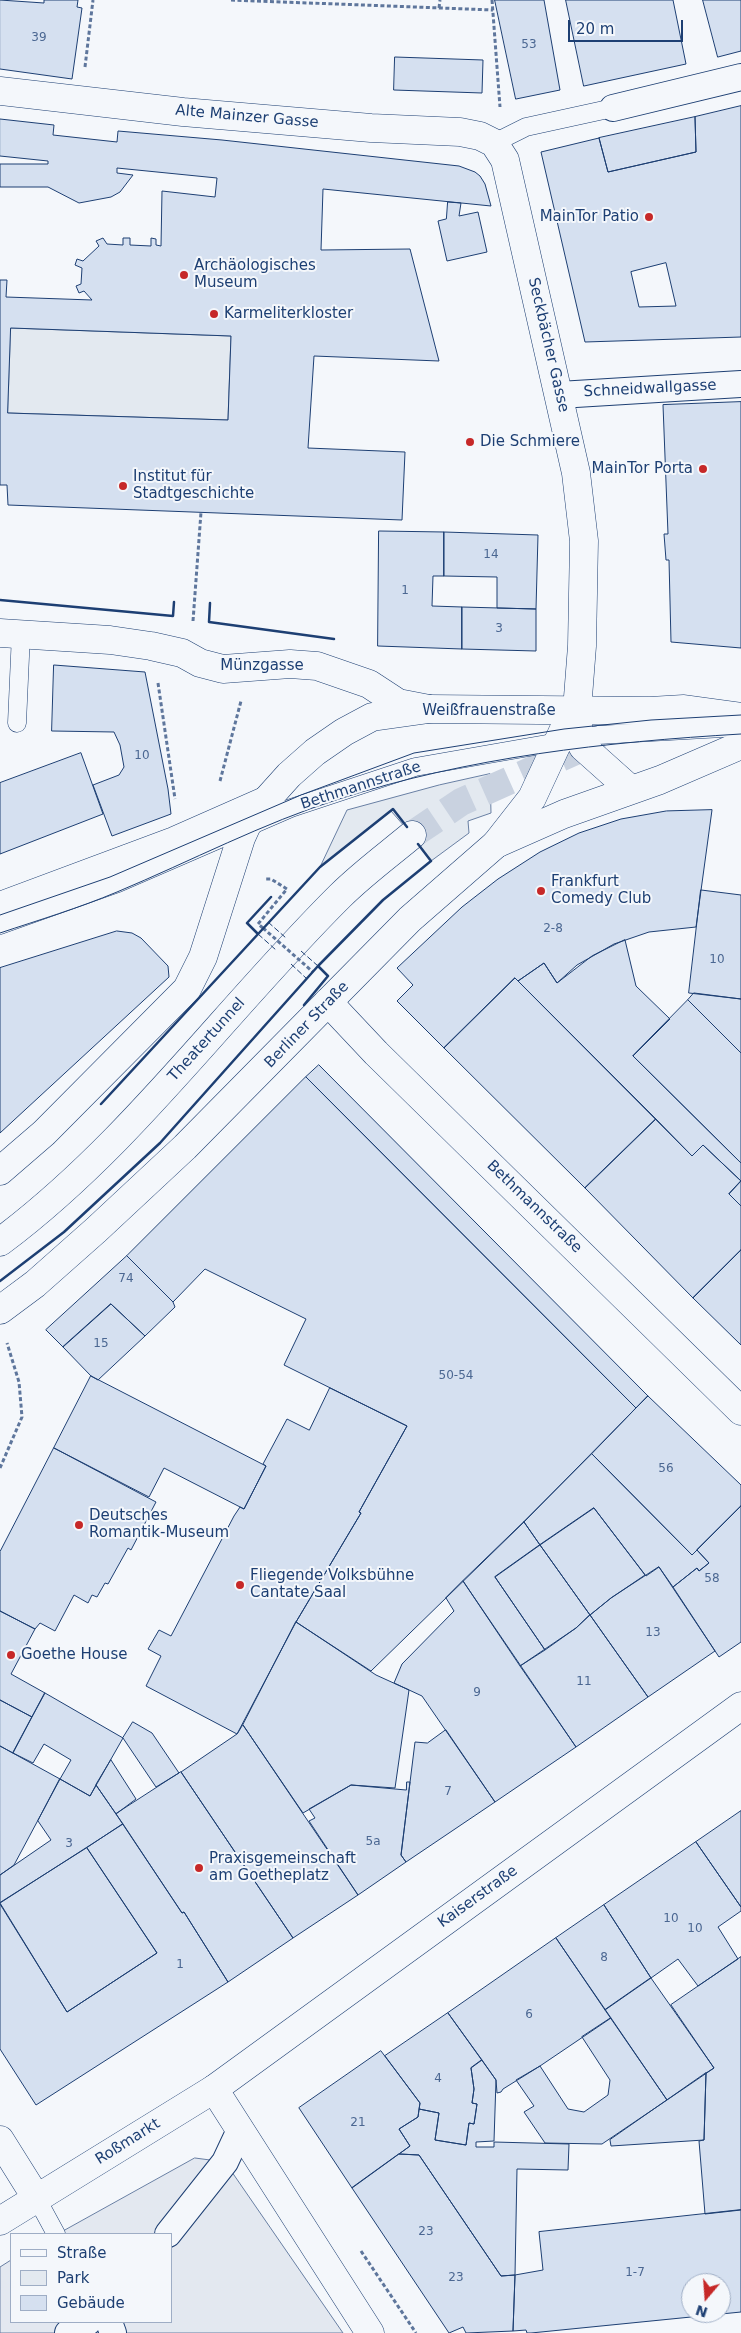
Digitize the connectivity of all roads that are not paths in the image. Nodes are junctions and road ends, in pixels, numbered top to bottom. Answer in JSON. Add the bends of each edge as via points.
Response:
{"nodes":[{"id":1,"x":741,"y":77,"type":"edge"},
{"id":2,"x":0,"y":91,"type":"edge"},
{"id":3,"x":613,"y":108,"type":"joint"},
{"id":4,"x":499,"y":151,"type":"junction"},
{"id":5,"x":741,"y":384,"type":"edge"},
{"id":6,"x":560,"y":394,"type":"junction"},
{"id":7,"x":11,"y":633,"type":"edge"},
{"id":8,"x":429,"y":710,"type":"junction"},
{"id":9,"x":577,"y":710,"type":"junction"},
{"id":10,"x":741,"y":717,"type":"edge"},
{"id":11,"x":17,"y":723,"type":"dead end"},
{"id":12,"x":741,"y":727,"type":"edge"},
{"id":13,"x":569,"y":740,"type":"junction"},
{"id":14,"x":741,"y":745,"type":"edge"},
{"id":15,"x":630,"y":790,"type":"junction"},
{"id":16,"x":266,"y":800,"type":"junction"},
{"id":17,"x":246,"y":827,"type":"junction"},
{"id":18,"x":412,"y":835,"type":"tunnel mouth"},
{"id":19,"x":496,"y":844,"type":"junction"},
{"id":20,"x":0,"y":906,"type":"edge"},
{"id":21,"x":0,"y":925,"type":"edge"},
{"id":22,"x":328,"y":1002,"type":"junction"},
{"id":23,"x":0,"y":1171,"type":"edge"},
{"id":24,"x":0,"y":1242,"type":"edge"},
{"id":25,"x":2,"y":1323,"type":"edge"},
{"id":26,"x":741,"y":1411,"type":"edge"},
{"id":27,"x":741,"y":1706,"type":"edge"},
{"id":28,"x":214,"y":2089,"type":"junction"},
{"id":29,"x":240,"y":2130,"type":"junction"},
{"id":30,"x":0,"y":2140,"type":"edge"},
{"id":31,"x":37,"y":2198,"type":"junction"},
{"id":32,"x":0,"y":2221,"type":"edge"},
{"id":33,"x":55,"y":2233,"type":"edge"},
{"id":34,"x":169,"y":2233,"type":"edge"},
{"id":35,"x":86,"y":2323,"type":"edge"},
{"id":36,"x":68,"y":2333,"type":"edge"},
{"id":37,"x":370,"y":2333,"type":"edge"}],
"edges":[{"from":1,"to":3,"type":"street"},
{"from":2,"to":4,"type":"street","name":"Alte Mainzer Gasse","via":[[213,114],[460,132],[480,136]]},
{"from":3,"to":4,"type":"lane","via":[[526,127]]},
{"from":4,"to":6,"type":"street","name":"Seckbächer Gasse"},
{"from":5,"to":6,"type":"street","name":"Schneidwallgasse"},
{"from":6,"to":9,"type":"street","name":"Seckbächer Gasse","via":[[576,473],[584,541]]},
{"from":7,"to":8,"type":"street","name":"Münzgasse","via":[[151,646],[182,653],[200,663],[223,669],[290,664],[317,666],[369,684],[398,703]]},
{"from":7,"to":11,"type":"lane"},
{"from":8,"to":9,"type":"street","name":"Weißfrauenstraße"},
{"from":8,"to":16,"type":"street","name":"Weißfrauenstraße","via":[[372,717],[344,732],[315,752]]},
{"from":9,"to":10,"type":"street","name":"Weißfrauenstraße","via":[[684,709]]},
{"from":9,"to":13,"type":"street","name":"Berliner Straße"},
{"from":12,"to":13,"type":"lane","name":"Bethmannstraße"},
{"from":13,"to":15,"type":"street","via":[[583,747]]},
{"from":13,"to":17,"type":"lane","name":"Bethmannstraße","via":[[415,767],[291,808]]},
{"from":13,"to":19,"type":"street","name":"Berliner Straße","via":[[532,798]]},
{"from":14,"to":15,"type":"street"},
{"from":15,"to":19,"type":"street"},
{"from":16,"to":17,"type":"street"},
{"from":16,"to":20,"type":"street","via":[[174,841]]},
{"from":17,"to":21,"type":"lane","name":"Bethmannstraße","via":[[118,882]]},
{"from":17,"to":23,"type":"street","via":[[203,957],[187,989],[44,1133]]},
{"from":18,"to":24,"type":"street","name":"Theatertunnel","via":[[341,895],[133,1122],[57,1195]]},
{"from":19,"to":22,"type":"street","name":"Berliner Straße","via":[[410,920]]},
{"from":22,"to":25,"type":"street","name":"Berliner Straße","via":[[158,1173],[34,1284]]},
{"from":22,"to":26,"type":"street","name":"Bethmannstraße","via":[[376,1054]]},
{"from":27,"to":28,"type":"street","name":"Kaiserstraße"},
{"from":28,"to":29,"type":"street"},
{"from":28,"to":31,"type":"street","name":"Roßmarkt"},
{"from":29,"to":34,"type":"street","via":[[225,2162]]},
{"from":29,"to":37,"type":"street"},
{"from":30,"to":31,"type":"street"},
{"from":31,"to":32,"type":"street","name":"Roßmarkt"},
{"from":31,"to":33,"type":"lane"},
{"from":35,"to":36,"type":"street"}]}
